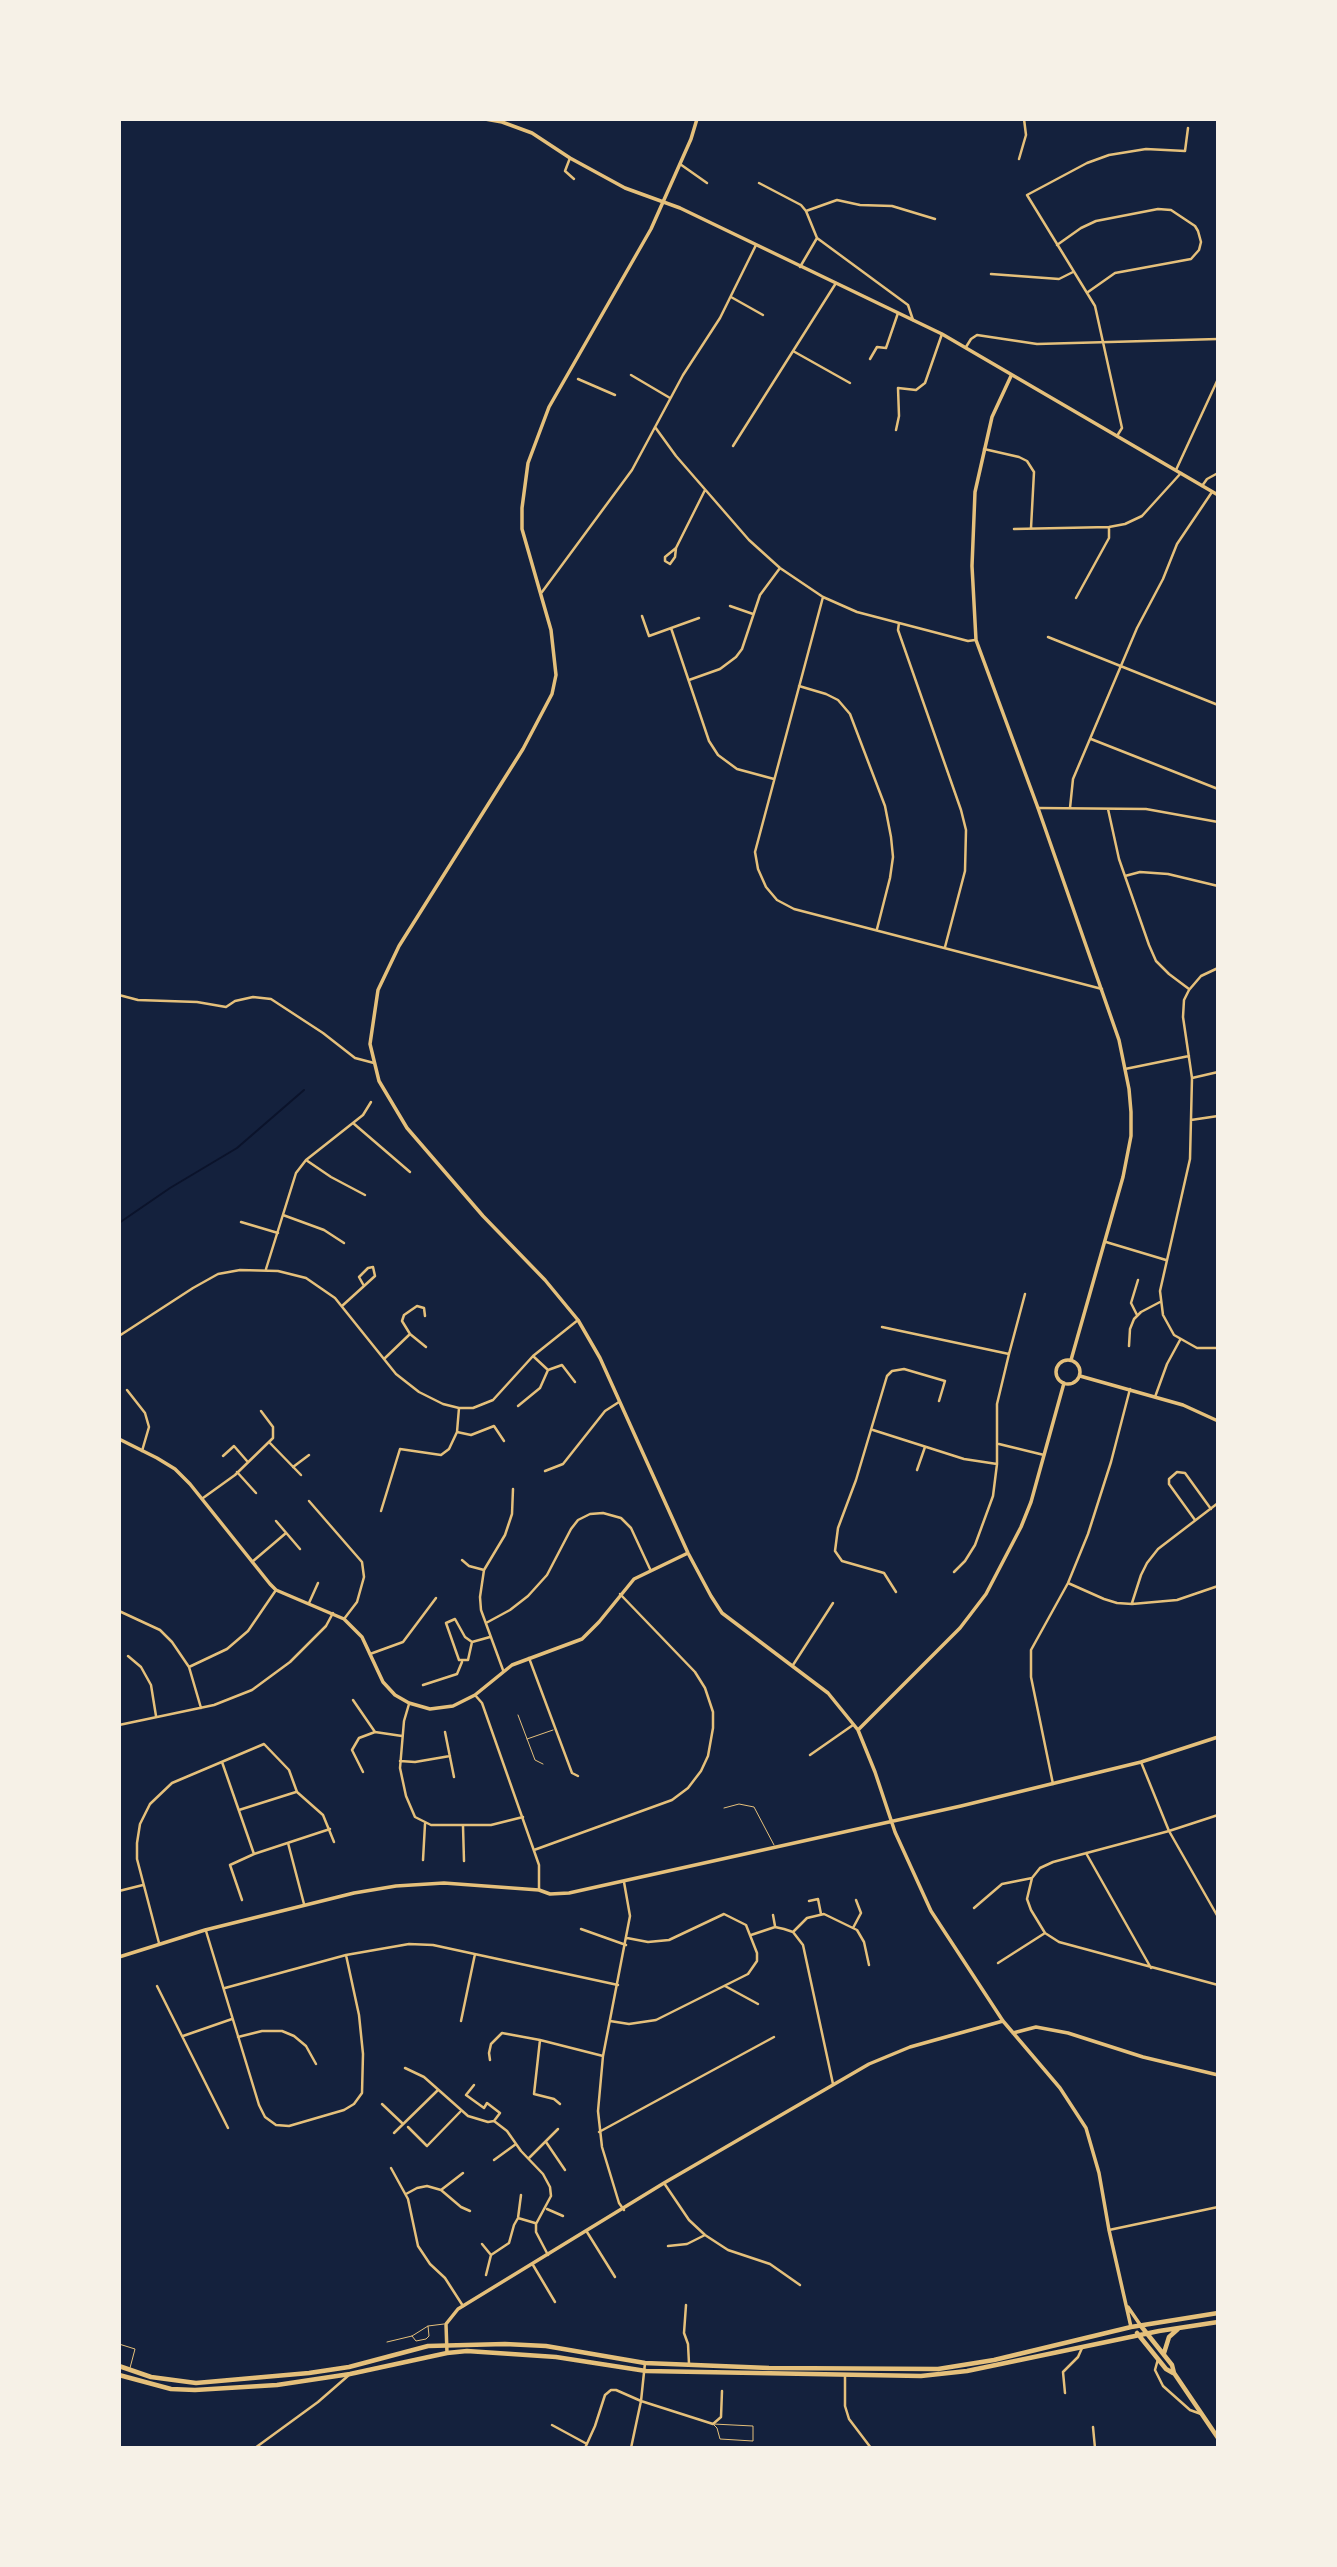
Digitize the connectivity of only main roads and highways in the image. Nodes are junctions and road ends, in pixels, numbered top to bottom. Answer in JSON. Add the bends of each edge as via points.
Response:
{"nodes":[{"id":1,"x":1218,"y":2313,"type":"edge"},
{"id":2,"x":1218,"y":2322,"type":"edge"},
{"id":3,"x":1141,"y":2326,"type":"junction"},
{"id":4,"x":1182,"y":2327,"type":"junction"},
{"id":5,"x":1131,"y":2328,"type":"junction"},
{"id":6,"x":1147,"y":2333,"type":"junction"},
{"id":7,"x":1138,"y":2335,"type":"junction"},
{"id":8,"x":1164,"y":2354,"type":"junction"},
{"id":9,"x":119,"y":2366,"type":"edge"},
{"id":10,"x":1174,"y":2373,"type":"junction"},
{"id":11,"x":119,"y":2375,"type":"edge"},
{"id":12,"x":1218,"y":2438,"type":"edge"}],
"edges":[{"from":1,"to":3,"type":"main road"},
{"from":2,"to":4,"type":"main road"},
{"from":3,"to":5,"type":"main road"},
{"from":3,"to":6,"type":"main road"},
{"from":4,"to":6,"type":"main road"},
{"from":4,"to":8,"type":"main road","via":[[1169,2337]]},
{"from":5,"to":7,"type":"main road"},
{"from":5,"to":9,"type":"main road","via":[[938,2369],[645,2363],[546,2346],[447,2345],[291,2376],[196,2383],[150,2377]]},
{"from":6,"to":7,"type":"main road"},
{"from":6,"to":8,"type":"main road"},
{"from":7,"to":10,"type":"main road"},
{"from":7,"to":11,"type":"main road","via":[[920,2376],[646,2371],[556,2357],[447,2353],[277,2385],[171,2389]]},
{"from":8,"to":10,"type":"main road"},
{"from":10,"to":12,"type":"main road"}]}
